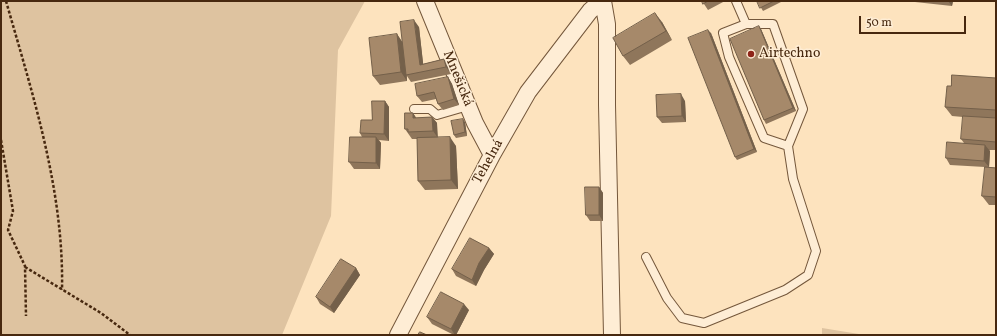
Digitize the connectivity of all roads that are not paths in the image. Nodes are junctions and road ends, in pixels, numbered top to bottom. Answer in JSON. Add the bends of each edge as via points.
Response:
{"nodes":[{"id":1,"x":424,"y":1,"type":"edge"},
{"id":2,"x":602,"y":1,"type":"edge"},
{"id":3,"x":736,"y":1,"type":"edge"},
{"id":4,"x":746,"y":24,"type":"junction"},
{"id":5,"x":468,"y":106,"type":"junction"},
{"id":6,"x":414,"y":109,"type":"dead end"},
{"id":7,"x":788,"y":146,"type":"junction"},
{"id":8,"x":492,"y":155,"type":"junction"},
{"id":9,"x":646,"y":257,"type":"dead end"},
{"id":10,"x":398,"y":335,"type":"edge"},
{"id":11,"x":612,"y":335,"type":"edge"}],
"edges":[{"from":1,"to":5,"type":"street","name":"Mnešická"},
{"from":2,"to":8,"type":"street","name":"Tehelná","via":[[590,11],[528,92]]},
{"from":2,"to":11,"type":"street","via":[[607,24]]},
{"from":3,"to":4,"type":"lane"},
{"from":4,"to":7,"type":"lane","via":[[773,24],[803,109]]},
{"from":4,"to":7,"type":"lane","via":[[723,33],[729,57],[764,138]]},
{"from":5,"to":6,"type":"lane","via":[[437,115],[430,110]]},
{"from":5,"to":8,"type":"street","name":"Mnešická"},
{"from":7,"to":9,"type":"lane","via":[[793,179],[816,251],[808,275],[785,290],[704,323],[682,318],[667,298]]},
{"from":8,"to":10,"type":"street","name":"Tehelná"}]}
